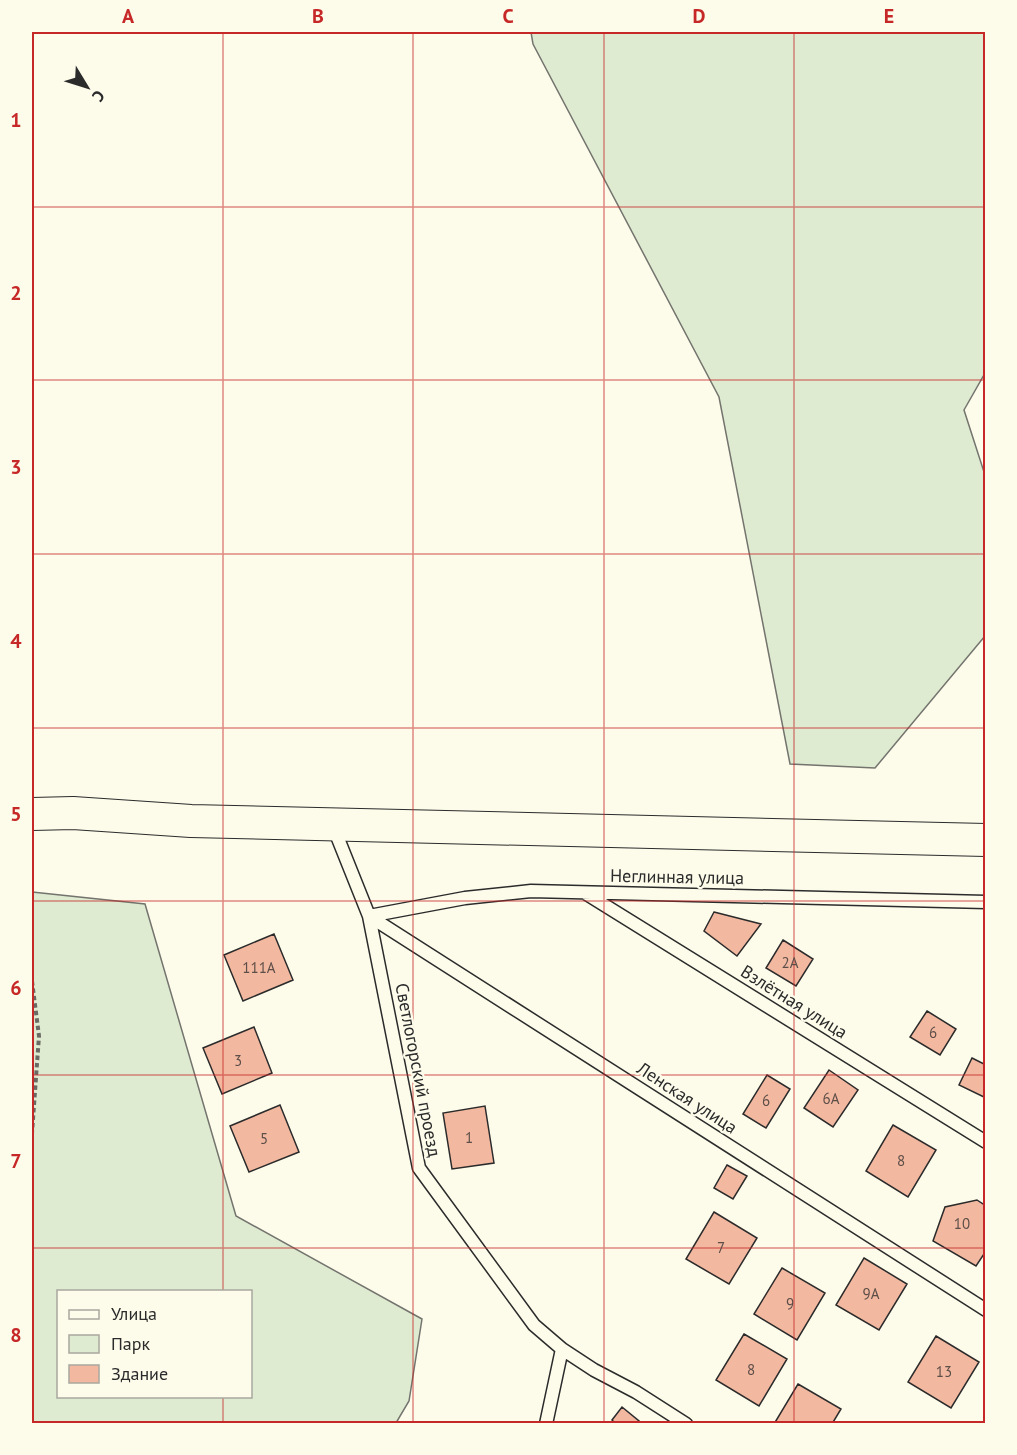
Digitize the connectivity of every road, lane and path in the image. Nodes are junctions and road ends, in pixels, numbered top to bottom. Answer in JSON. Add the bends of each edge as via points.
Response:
{"nodes":[{"id":1,"x":32,"y":814,"type":"edge"},
{"id":2,"x":333,"y":824,"type":"junction"},
{"id":3,"x":986,"y":840,"type":"edge"},
{"id":4,"x":584,"y":893,"type":"junction"},
{"id":5,"x":986,"y":902,"type":"edge"},
{"id":6,"x":369,"y":916,"type":"junction"},
{"id":7,"x":32,"y":981,"type":"edge"},
{"id":8,"x":32,"y":1132,"type":"edge"},
{"id":9,"x":986,"y":1142,"type":"edge"},
{"id":10,"x":986,"y":1310,"type":"edge"},
{"id":11,"x":562,"y":1349,"type":"junction"},
{"id":12,"x":546,"y":1424,"type":"edge"},
{"id":13,"x":686,"y":1424,"type":"edge"}],
"edges":[{"from":1,"to":2,"type":"street"},
{"from":2,"to":3,"type":"street"},
{"from":2,"to":6,"type":"lane","name":"Светлогорский проезд"},
{"from":4,"to":5,"type":"lane","name":"Неглинная улица"},
{"from":4,"to":6,"type":"lane","name":"Неглинная улица","via":[[531,891],[465,898]]},
{"from":4,"to":9,"type":"lane","name":"Взлётная улица"},
{"from":6,"to":10,"type":"lane","name":"Ленская улица"},
{"from":6,"to":11,"type":"lane","name":"Светлогорский проезд","via":[[419,1168],[534,1325]]},
{"from":7,"to":8,"type":"path","via":[[39,1036]]},
{"from":11,"to":12,"type":"lane"},
{"from":11,"to":13,"type":"lane","name":"Светлогорский проезд"}]}
